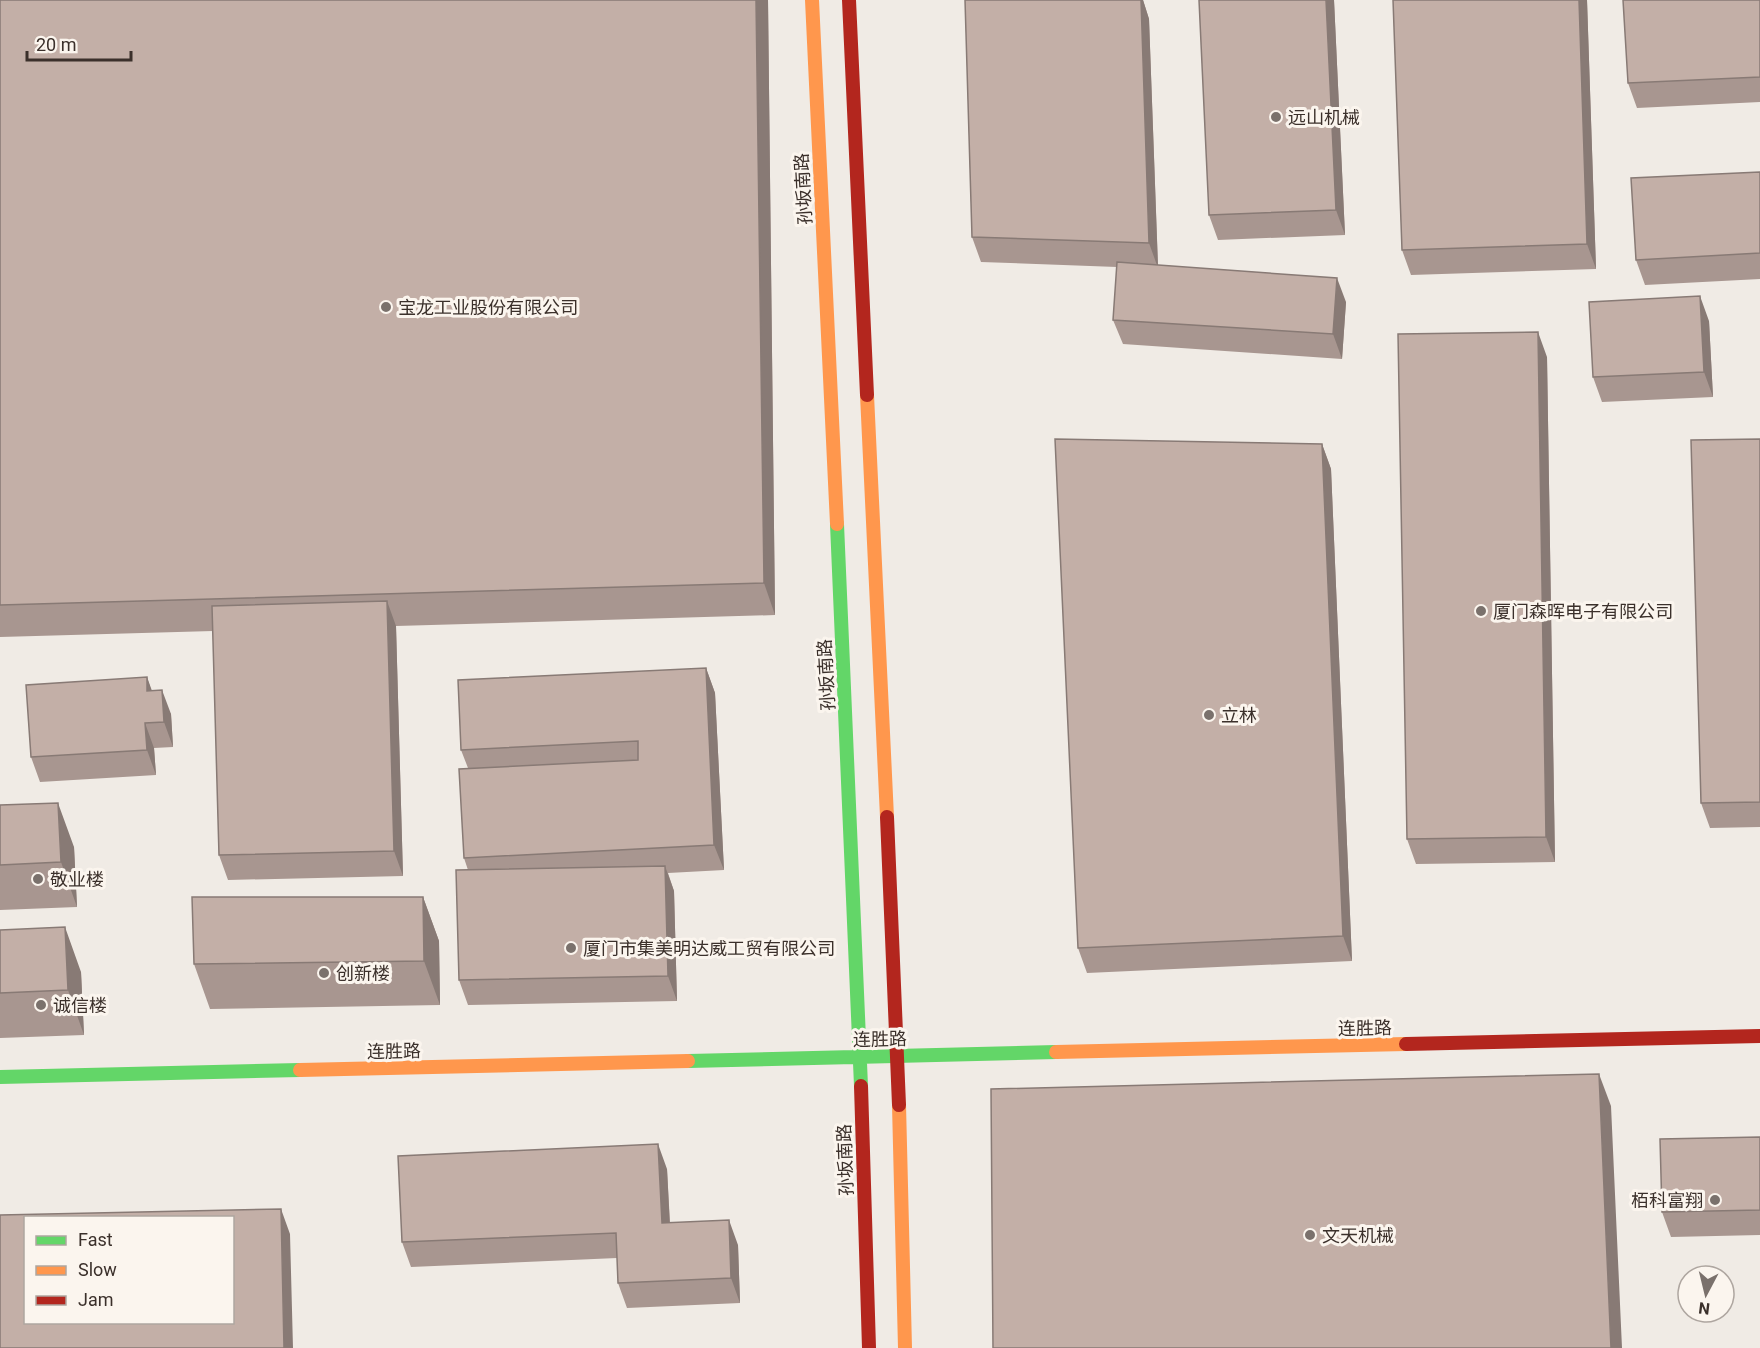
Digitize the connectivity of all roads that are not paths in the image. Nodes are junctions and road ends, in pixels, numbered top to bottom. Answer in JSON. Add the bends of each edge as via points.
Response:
{"nodes":[{"id":1,"x":812,"y":0,"type":"edge"},
{"id":2,"x":849,"y":0,"type":"edge"},
{"id":3,"x":1760,"y":1036,"type":"edge"},
{"id":4,"x":897,"y":1057,"type":"junction"},
{"id":5,"x":860,"y":1058,"type":"junction"},
{"id":6,"x":0,"y":1077,"type":"edge"},
{"id":7,"x":869,"y":1348,"type":"edge"},
{"id":8,"x":905,"y":1348,"type":"edge"}],
"edges":[{"from":1,"to":5,"type":"main road","name":"孙坂南路"},
{"from":2,"to":4,"type":"main road"},
{"from":3,"to":4,"type":"main road","name":"连胜路"},
{"from":4,"to":5,"type":"main road","name":"连胜路"},
{"from":4,"to":8,"type":"main road"},
{"from":5,"to":6,"type":"main road","name":"连胜路"},
{"from":5,"to":7,"type":"main road","name":"孙坂南路"}]}
